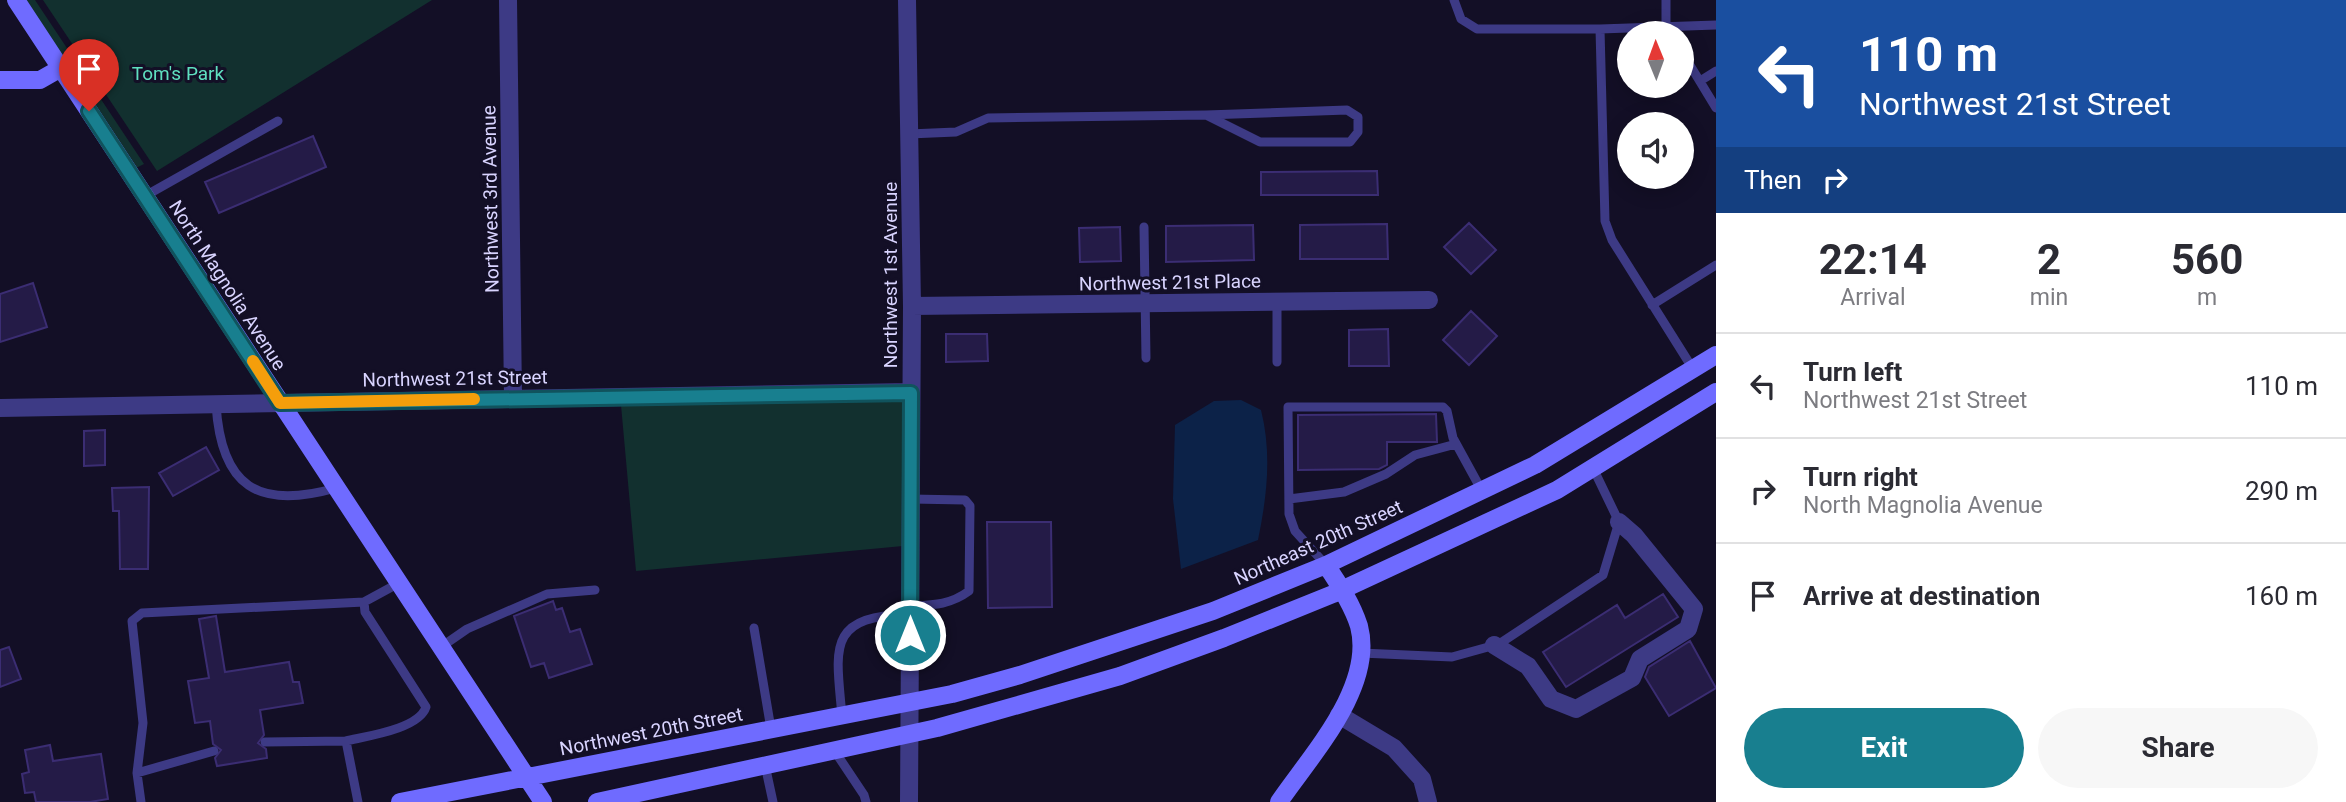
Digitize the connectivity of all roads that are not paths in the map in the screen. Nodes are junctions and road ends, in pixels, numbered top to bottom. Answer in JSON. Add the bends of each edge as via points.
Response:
{"nodes":[{"id":1,"x":16,"y":0,"type":"edge"},
{"id":2,"x":508,"y":0,"type":"edge"},
{"id":3,"x":907,"y":0,"type":"edge"},
{"id":4,"x":1454,"y":0,"type":"edge"},
{"id":5,"x":1666,"y":0,"type":"edge"},
{"id":6,"x":1667,"y":21,"type":"edge"},
{"id":7,"x":1716,"y":25,"type":"edge"},
{"id":8,"x":1694,"y":27,"type":"edge"},
{"id":9,"x":1600,"y":29,"type":"junction"},
{"id":10,"x":1617,"y":29,"type":"edge"},
{"id":11,"x":61,"y":68,"type":"junction"},
{"id":12,"x":1694,"y":71,"type":"edge"},
{"id":13,"x":1716,"y":71,"type":"edge"},
{"id":14,"x":0,"y":80,"type":"edge"},
{"id":15,"x":1700,"y":81,"type":"junction"},
{"id":16,"x":1716,"y":108,"type":"edge"},
{"id":17,"x":1206,"y":115,"type":"junction"},
{"id":18,"x":278,"y":121,"type":"dead end"},
{"id":19,"x":909,"y":134,"type":"junction"},
{"id":20,"x":145,"y":196,"type":"junction"},
{"id":21,"x":1144,"y":227,"type":"dead end"},
{"id":22,"x":1716,"y":265,"type":"edge"},
{"id":23,"x":1429,"y":299,"type":"dead end"},
{"id":24,"x":1278,"y":301,"type":"junction"},
{"id":25,"x":1145,"y":303,"type":"junction"},
{"id":26,"x":1653,"y":304,"type":"junction"},
{"id":27,"x":912,"y":306,"type":"junction"},
{"id":28,"x":1716,"y":355,"type":"edge"},
{"id":29,"x":1146,"y":358,"type":"dead end"},
{"id":30,"x":1277,"y":362,"type":"dead end"},
{"id":31,"x":1693,"y":369,"type":"junction"},
{"id":32,"x":1716,"y":392,"type":"edge"},
{"id":33,"x":911,"y":393,"type":"junction"},
{"id":34,"x":513,"y":398,"type":"junction"},
{"id":35,"x":280,"y":403,"type":"junction"},
{"id":36,"x":216,"y":404,"type":"junction"},
{"id":37,"x":0,"y":408,"type":"edge"},
{"id":38,"x":1456,"y":444,"type":"junction"},
{"id":39,"x":1593,"y":468,"type":"junction"},
{"id":40,"x":336,"y":488,"type":"junction"},
{"id":41,"x":1482,"y":491,"type":"junction"},
{"id":42,"x":911,"y":499,"type":"junction"},
{"id":43,"x":1289,"y":499,"type":"junction"},
{"id":44,"x":1619,"y":522,"type":"junction"},
{"id":45,"x":1326,"y":565,"type":"junction"},
{"id":46,"x":399,"y":583,"type":"junction"},
{"id":47,"x":1343,"y":589,"type":"junction"},
{"id":48,"x":595,"y":590,"type":"dead end"},
{"id":49,"x":364,"y":602,"type":"junction"},
{"id":50,"x":910,"y":610,"type":"junction"},
{"id":51,"x":754,"y":628,"type":"dead end"},
{"id":52,"x":1494,"y":646,"type":"junction"},
{"id":53,"x":441,"y":647,"type":"junction"},
{"id":54,"x":1362,"y":653,"type":"junction"},
{"id":55,"x":910,"y":702,"type":"junction"},
{"id":56,"x":1339,"y":715,"type":"junction"},
{"id":57,"x":842,"y":716,"type":"junction"},
{"id":58,"x":771,"y":729,"type":"junction"},
{"id":59,"x":909,"y":733,"type":"junction"},
{"id":60,"x":346,"y":741,"type":"junction"},
{"id":61,"x":265,"y":742,"type":"dead end"},
{"id":62,"x":834,"y":750,"type":"junction"},
{"id":63,"x":214,"y":751,"type":"dead end"},
{"id":64,"x":765,"y":765,"type":"junction"},
{"id":65,"x":137,"y":773,"type":"junction"},
{"id":66,"x":527,"y":776,"type":"junction"},
{"id":67,"x":141,"y":802,"type":"edge"},
{"id":68,"x":358,"y":802,"type":"edge"},
{"id":69,"x":400,"y":802,"type":"edge"},
{"id":70,"x":543,"y":802,"type":"edge"},
{"id":71,"x":597,"y":802,"type":"edge"},
{"id":72,"x":773,"y":802,"type":"edge"},
{"id":73,"x":866,"y":802,"type":"edge"},
{"id":74,"x":909,"y":802,"type":"edge"},
{"id":75,"x":1279,"y":802,"type":"edge"},
{"id":76,"x":1428,"y":802,"type":"edge"}],
"edges":[{"from":1,"to":11,"type":"main road","name":"North Magnolia Avenue"},
{"from":2,"to":34,"type":"street","name":"Northwest 3rd Avenue"},
{"from":3,"to":19,"type":"street","name":"Northwest 1st Avenue"},
{"from":4,"to":9,"type":"lane","via":[[1461,19],[1476,29]]},
{"from":5,"to":6,"type":"lane"},
{"from":7,"to":8,"type":"lane"},
{"from":9,"to":10,"type":"lane"},
{"from":9,"to":26,"type":"lane","via":[[1605,222]]},
{"from":11,"to":14,"type":"main road","via":[[40,80]]},
{"from":11,"to":20,"type":"main road","name":"North Magnolia Avenue"},
{"from":12,"to":15,"type":"lane"},
{"from":13,"to":15,"type":"lane"},
{"from":15,"to":16,"type":"lane"},
{"from":17,"to":17,"type":"lane","via":[[1347,110],[1358,117],[1358,132],[1350,142],[1260,142]]},
{"from":17,"to":19,"type":"lane","via":[[988,118],[956,132]]},
{"from":18,"to":20,"type":"lane"},
{"from":19,"to":27,"type":"street","name":"Northwest 1st Avenue"},
{"from":20,"to":35,"type":"main road","name":"North Magnolia Avenue"},
{"from":21,"to":25,"type":"lane"},
{"from":22,"to":26,"type":"lane"},
{"from":23,"to":24,"type":"street","name":"Northwest 21st Place"},
{"from":24,"to":25,"type":"street","name":"Northwest 21st Place"},
{"from":24,"to":30,"type":"lane"},
{"from":25,"to":27,"type":"street","name":"Northwest 21st Place"},
{"from":25,"to":29,"type":"lane"},
{"from":26,"to":31,"type":"lane"},
{"from":27,"to":33,"type":"street","name":"Northwest 1st Avenue"},
{"from":28,"to":31,"type":"main road","name":"Northeast 20th Street"},
{"from":31,"to":41,"type":"main road","name":"Northeast 20th Street","via":[[1535,465]]},
{"from":32,"to":39,"type":"main road"},
{"from":33,"to":34,"type":"street","name":"Northwest 21st Street"},
{"from":33,"to":42,"type":"street","name":"Northwest 1st Avenue"},
{"from":34,"to":35,"type":"street","name":"Northwest 21st Street"},
{"from":35,"to":36,"type":"street","name":"Northwest 21st Street"},
{"from":35,"to":40,"type":"main road","name":"North Magnolia Avenue"},
{"from":36,"to":37,"type":"street","name":"Northwest 21st Street"},
{"from":36,"to":40,"type":"lane","via":[[224,451],[245,484],[279,497]]},
{"from":38,"to":41,"type":"lane"},
{"from":38,"to":43,"type":"lane","via":[[1415,455],[1344,492]]},
{"from":38,"to":43,"type":"lane","via":[[1443,407],[1288,407]]},
{"from":39,"to":44,"type":"lane"},
{"from":39,"to":47,"type":"main road","via":[[1557,490]]},
{"from":40,"to":46,"type":"main road","name":"North Magnolia Avenue"},
{"from":41,"to":45,"type":"main road","name":"Northeast 20th Street"},
{"from":42,"to":50,"type":"street","name":"Northwest 1st Avenue"},
{"from":42,"to":50,"type":"lane","via":[[965,500],[970,506],[969,591],[956,601]]},
{"from":43,"to":45,"type":"lane","via":[[1296,531]]},
{"from":44,"to":52,"type":"lane","via":[[1603,575]]},
{"from":44,"to":52,"type":"street","via":[[1694,609],[1688,629],[1640,659],[1632,678],[1576,709],[1551,699],[1528,666]]},
{"from":45,"to":47,"type":"main road"},
{"from":45,"to":55,"type":"main road","name":"Northeast 20th Street","via":[[1213,611],[1020,675]]},
{"from":46,"to":49,"type":"lane"},
{"from":46,"to":53,"type":"main road","name":"North Magnolia Avenue"},
{"from":47,"to":54,"type":"main road","via":[[1359,626]]},
{"from":47,"to":59,"type":"main road","via":[[1120,676]]},
{"from":48,"to":53,"type":"lane","via":[[547,594],[467,629]]},
{"from":49,"to":60,"type":"lane","via":[[365,612],[426,707],[414,723]]},
{"from":49,"to":65,"type":"lane","via":[[142,613],[132,621],[143,723]]},
{"from":50,"to":55,"type":"street","name":"Northwest 1st Avenue"},
{"from":50,"to":57,"type":"lane","via":[[866,620],[842,638],[836,654]]},
{"from":51,"to":58,"type":"lane"},
{"from":52,"to":54,"type":"lane","via":[[1452,657]]},
{"from":53,"to":66,"type":"main road","name":"North Magnolia Avenue"},
{"from":54,"to":56,"type":"main road","via":[[1351,696]]},
{"from":55,"to":57,"type":"main road","name":"Northwest 20th Street"},
{"from":55,"to":59,"type":"street","name":"Northwest 1st Avenue"},
{"from":56,"to":75,"type":"main road"},
{"from":56,"to":76,"type":"street","via":[[1394,748],[1422,779]]},
{"from":57,"to":58,"type":"main road","name":"Northwest 20th Street"},
{"from":58,"to":66,"type":"main road","name":"Northwest 20th Street"},
{"from":59,"to":62,"type":"main road"},
{"from":59,"to":74,"type":"street","name":"Northwest 1st Avenue"},
{"from":60,"to":61,"type":"lane"},
{"from":60,"to":68,"type":"lane"},
{"from":62,"to":64,"type":"main road"},
{"from":62,"to":73,"type":"lane"},
{"from":63,"to":65,"type":"lane"},
{"from":64,"to":71,"type":"main road"},
{"from":64,"to":72,"type":"lane"},
{"from":65,"to":67,"type":"lane"},
{"from":66,"to":69,"type":"main road","name":"Northwest 20th Street"},
{"from":66,"to":70,"type":"main road","name":"North Magnolia Avenue"}]}
